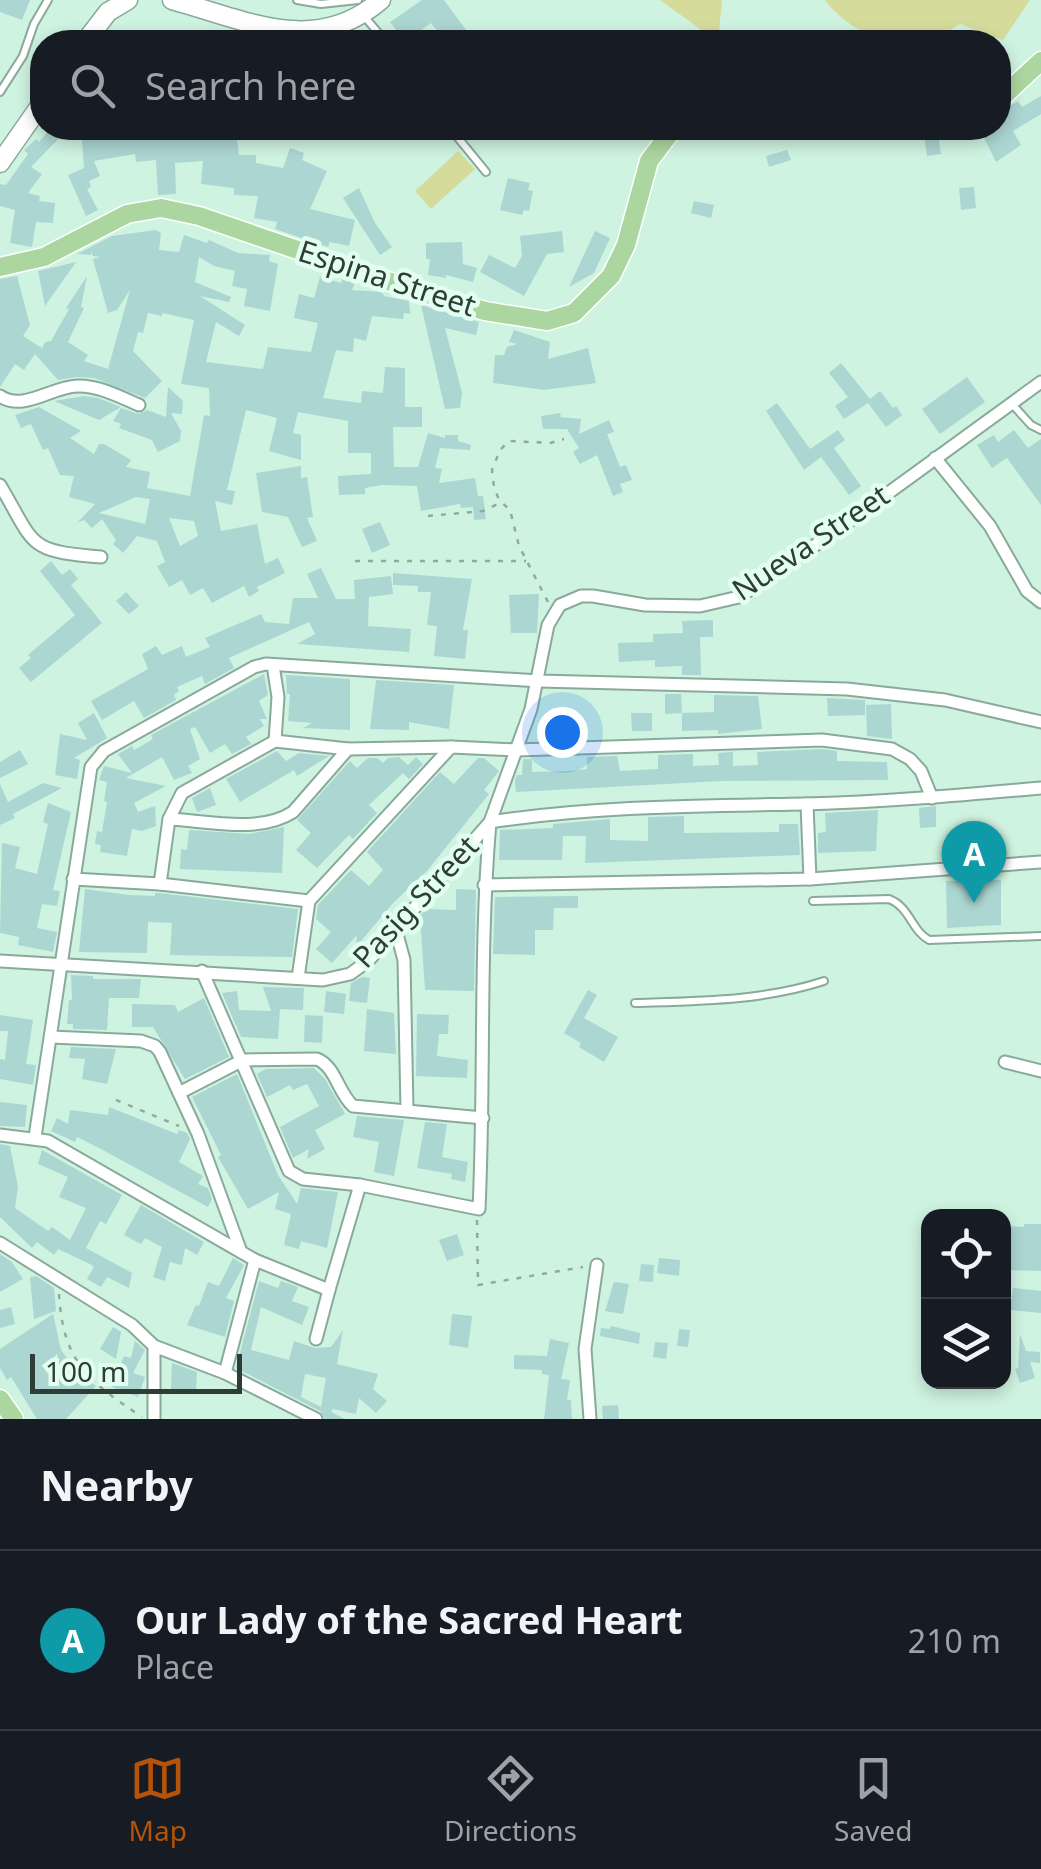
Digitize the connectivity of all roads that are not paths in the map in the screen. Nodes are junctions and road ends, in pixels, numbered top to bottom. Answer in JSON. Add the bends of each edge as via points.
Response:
{"nodes":[{"id":1,"x":48,"y":0,"type":"edge"},
{"id":2,"x":128,"y":0,"type":"edge"},
{"id":3,"x":172,"y":0,"type":"edge"},
{"id":4,"x":298,"y":0,"type":"edge"},
{"id":5,"x":381,"y":0,"type":"edge"},
{"id":6,"x":360,"y":7,"type":"edge"},
{"id":7,"x":32,"y":30,"type":"edge"},
{"id":8,"x":95,"y":30,"type":"edge"},
{"id":9,"x":286,"y":30,"type":"edge"},
{"id":10,"x":318,"y":30,"type":"edge"},
{"id":11,"x":377,"y":30,"type":"edge"},
{"id":12,"x":30,"y":36,"type":"edge"},
{"id":13,"x":1041,"y":60,"type":"edge"},
{"id":14,"x":1011,"y":89,"type":"edge"},
{"id":15,"x":0,"y":92,"type":"edge"},
{"id":16,"x":30,"y":120,"type":"edge"},
{"id":17,"x":460,"y":140,"type":"edge"},
{"id":18,"x":665,"y":140,"type":"edge"},
{"id":19,"x":0,"y":163,"type":"edge"},
{"id":20,"x":486,"y":172,"type":"dead end"},
{"id":21,"x":0,"y":267,"type":"edge"},
{"id":22,"x":1041,"y":382,"type":"edge"},
{"id":23,"x":0,"y":396,"type":"edge"},
{"id":24,"x":1012,"y":403,"type":"junction"},
{"id":25,"x":139,"y":405,"type":"dead end"},
{"id":26,"x":1041,"y":430,"type":"edge"},
{"id":27,"x":935,"y":458,"type":"junction"},
{"id":28,"x":0,"y":485,"type":"edge"},
{"id":29,"x":101,"y":557,"type":"dead end"},
{"id":30,"x":1041,"y":602,"type":"edge"},
{"id":31,"x":554,"y":612,"type":"joint"},
{"id":32,"x":274,"y":665,"type":"junction"},
{"id":33,"x":539,"y":682,"type":"junction"},
{"id":34,"x":1041,"y":722,"type":"edge"},
{"id":35,"x":275,"y":741,"type":"junction"},
{"id":36,"x":451,"y":747,"type":"junction"},
{"id":37,"x":348,"y":749,"type":"junction"},
{"id":38,"x":517,"y":750,"type":"junction"},
{"id":39,"x":1041,"y":788,"type":"edge"},
{"id":40,"x":932,"y":798,"type":"junction"},
{"id":41,"x":807,"y":804,"type":"junction"},
{"id":42,"x":169,"y":819,"type":"junction"},
{"id":43,"x":490,"y":822,"type":"junction"},
{"id":44,"x":1041,"y":862,"type":"edge"},
{"id":45,"x":74,"y":879,"type":"junction"},
{"id":46,"x":810,"y":879,"type":"junction"},
{"id":47,"x":160,"y":884,"type":"junction"},
{"id":48,"x":484,"y":885,"type":"junction"},
{"id":49,"x":309,"y":901,"type":"junction"},
{"id":50,"x":813,"y":902,"type":"dead end"},
{"id":51,"x":396,"y":927,"type":"junction"},
{"id":52,"x":1041,"y":936,"type":"edge"},
{"id":53,"x":0,"y":961,"type":"edge"},
{"id":54,"x":62,"y":964,"type":"junction"},
{"id":55,"x":202,"y":971,"type":"junction"},
{"id":56,"x":298,"y":978,"type":"junction"},
{"id":57,"x":824,"y":981,"type":"dead end"},
{"id":58,"x":635,"y":1003,"type":"dead end"},
{"id":59,"x":51,"y":1038,"type":"junction"},
{"id":60,"x":243,"y":1060,"type":"junction"},
{"id":61,"x":1005,"y":1062,"type":"dead end"},
{"id":62,"x":1041,"y":1071,"type":"edge"},
{"id":63,"x":179,"y":1093,"type":"junction"},
{"id":64,"x":406,"y":1110,"type":"junction"},
{"id":65,"x":484,"y":1118,"type":"junction"},
{"id":66,"x":0,"y":1135,"type":"edge"},
{"id":67,"x":35,"y":1137,"type":"junction"},
{"id":68,"x":360,"y":1186,"type":"junction"},
{"id":69,"x":0,"y":1243,"type":"edge"},
{"id":70,"x":241,"y":1252,"type":"junction"},
{"id":71,"x":255,"y":1260,"type":"junction"},
{"id":72,"x":597,"y":1265,"type":"road end"},
{"id":73,"x":329,"y":1290,"type":"junction"},
{"id":74,"x":316,"y":1339,"type":"dead end"},
{"id":75,"x":154,"y":1346,"type":"junction"},
{"id":76,"x":225,"y":1373,"type":"junction"},
{"id":77,"x":0,"y":1399,"type":"edge"},
{"id":78,"x":14,"y":1419,"type":"edge"},
{"id":79,"x":154,"y":1419,"type":"edge"},
{"id":80,"x":316,"y":1419,"type":"edge"},
{"id":81,"x":590,"y":1419,"type":"edge"}],
"edges":[{"from":1,"to":7,"type":"lane"},
{"from":2,"to":8,"type":"main road"},
{"from":3,"to":9,"type":"main road"},
{"from":4,"to":6,"type":"lane"},
{"from":5,"to":6,"type":"main road"},
{"from":6,"to":10,"type":"main road"},
{"from":6,"to":11,"type":"lane"},
{"from":12,"to":15,"type":"lane"},
{"from":13,"to":14,"type":"main road"},
{"from":16,"to":19,"type":"main road"},
{"from":17,"to":20,"type":"lane"},
{"from":18,"to":21,"type":"main road","name":"Espina Street","via":[[649,161],[611,276],[574,313],[548,322],[432,296],[161,208],[127,214],[44,257]]},
{"from":22,"to":24,"type":"street","name":"Nueva Street"},
{"from":23,"to":25,"type":"street","via":[[19,403],[84,386]]},
{"from":24,"to":26,"type":"lane"},
{"from":24,"to":27,"type":"street","name":"Nueva Street"},
{"from":27,"to":30,"type":"street","via":[[990,526],[1026,591]]},
{"from":27,"to":31,"type":"street","name":"Nueva Street","via":[[739,596],[700,606],[581,596]]},
{"from":28,"to":29,"type":"street","via":[[38,547]]},
{"from":31,"to":33,"type":"street","name":"Pasig Street"},
{"from":32,"to":33,"type":"street"},
{"from":32,"to":35,"type":"street"},
{"from":32,"to":45,"type":"street","via":[[254,666],[96,758]]},
{"from":33,"to":34,"type":"street","via":[[847,689],[946,700]]},
{"from":33,"to":38,"type":"street","name":"Pasig Street"},
{"from":35,"to":37,"type":"street"},
{"from":35,"to":42,"type":"street","via":[[192,785]]},
{"from":36,"to":37,"type":"street"},
{"from":36,"to":38,"type":"street"},
{"from":36,"to":49,"type":"street"},
{"from":37,"to":42,"type":"street","via":[[282,819]]},
{"from":38,"to":40,"type":"street","via":[[856,743],[910,758]]},
{"from":38,"to":43,"type":"street","name":"Pasig Street"},
{"from":39,"to":40,"type":"street"},
{"from":40,"to":41,"type":"street"},
{"from":41,"to":43,"type":"street","via":[[644,806]]},
{"from":41,"to":46,"type":"street"},
{"from":42,"to":47,"type":"street"},
{"from":43,"to":48,"type":"street"},
{"from":43,"to":51,"type":"street","name":"Pasig Street"},
{"from":44,"to":46,"type":"street"},
{"from":45,"to":47,"type":"street"},
{"from":45,"to":54,"type":"street"},
{"from":46,"to":48,"type":"street"},
{"from":47,"to":49,"type":"street"},
{"from":48,"to":65,"type":"street"},
{"from":49,"to":56,"type":"street"},
{"from":50,"to":52,"type":"lane","via":[[898,902],[929,940]]},
{"from":51,"to":56,"type":"street","name":"Pasig Street","via":[[350,974]]},
{"from":51,"to":64,"type":"street","via":[[404,960]]},
{"from":53,"to":54,"type":"street","name":"Pasig Street"},
{"from":54,"to":55,"type":"street","name":"Pasig Street"},
{"from":54,"to":59,"type":"street"},
{"from":55,"to":56,"type":"street","name":"Pasig Street"},
{"from":55,"to":60,"type":"street"},
{"from":57,"to":58,"type":"lane","via":[[730,999]]},
{"from":59,"to":63,"type":"street","via":[[148,1043],[160,1052]]},
{"from":59,"to":67,"type":"street"},
{"from":60,"to":63,"type":"street"},
{"from":60,"to":64,"type":"street","via":[[323,1061],[353,1106]]},
{"from":60,"to":68,"type":"street","via":[[289,1171]]},
{"from":61,"to":62,"type":"street"},
{"from":63,"to":70,"type":"street"},
{"from":64,"to":65,"type":"street"},
{"from":65,"to":68,"type":"street","via":[[479,1208]]},
{"from":66,"to":67,"type":"street"},
{"from":67,"to":70,"type":"street"},
{"from":68,"to":73,"type":"street"},
{"from":69,"to":75,"type":"street","via":[[132,1325]]},
{"from":70,"to":71,"type":"street"},
{"from":71,"to":73,"type":"street"},
{"from":71,"to":76,"type":"street"},
{"from":72,"to":81,"type":"street","via":[[585,1349]]},
{"from":73,"to":74,"type":"street"},
{"from":75,"to":76,"type":"street"},
{"from":75,"to":79,"type":"street"},
{"from":76,"to":80,"type":"street"},
{"from":77,"to":78,"type":"main road"}]}
